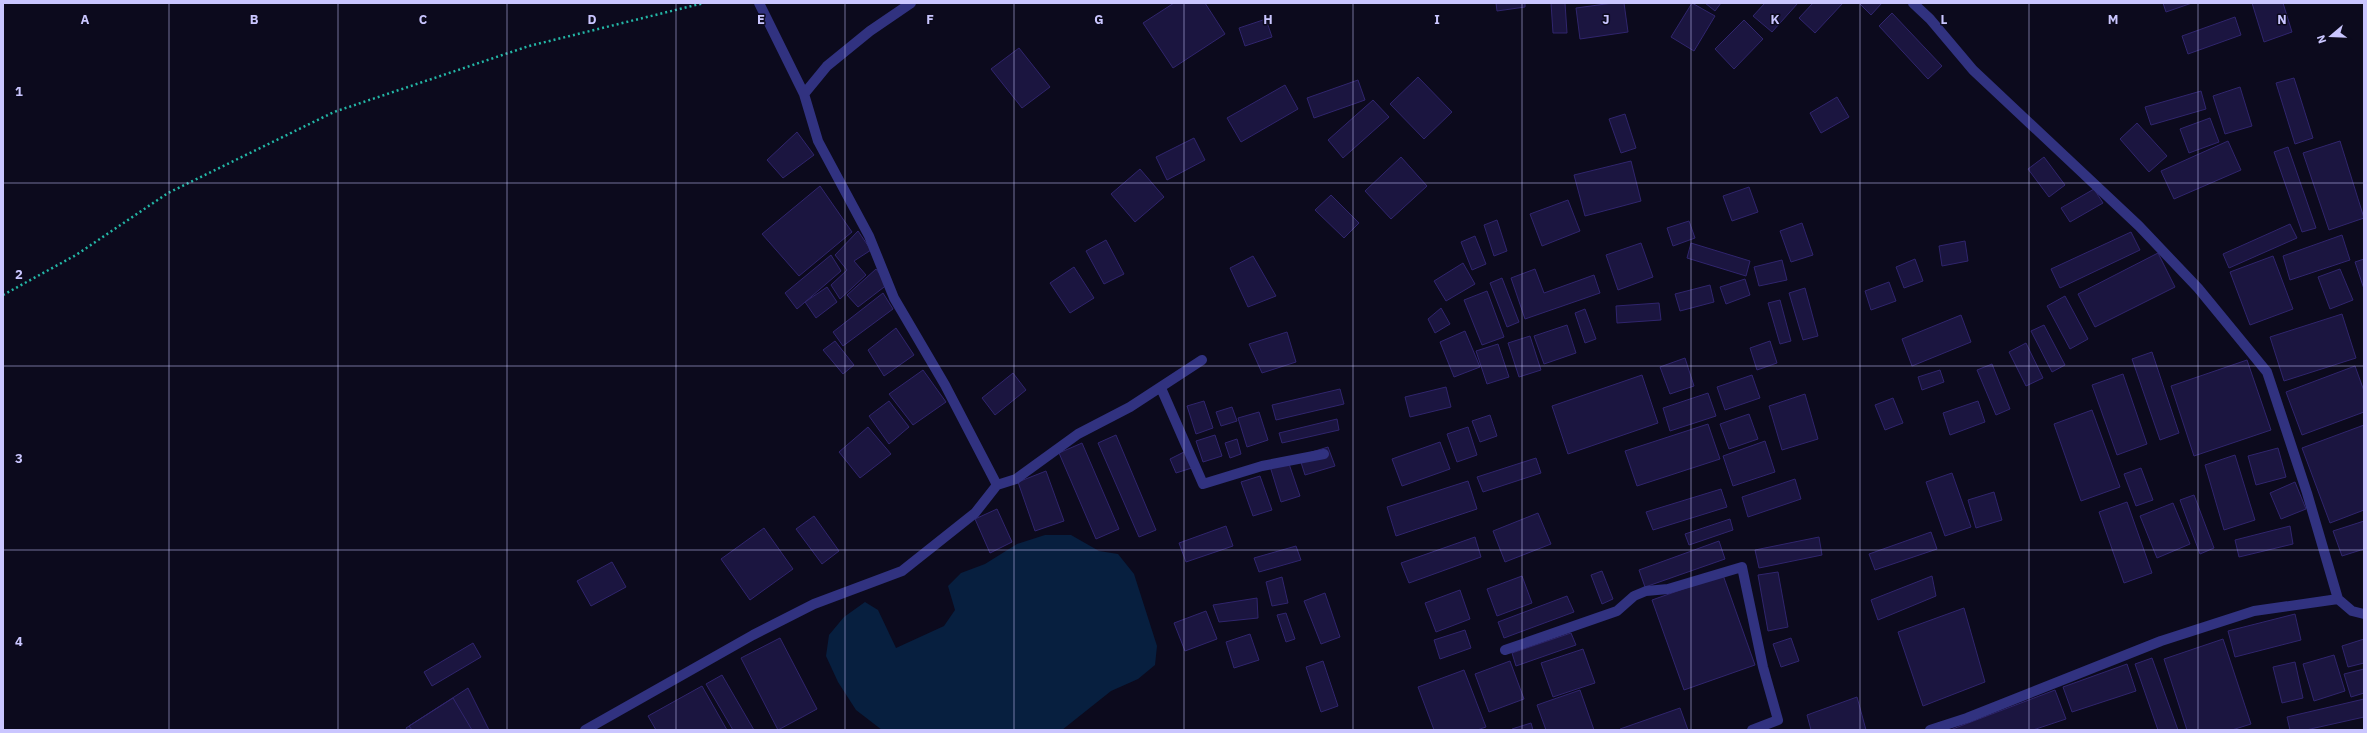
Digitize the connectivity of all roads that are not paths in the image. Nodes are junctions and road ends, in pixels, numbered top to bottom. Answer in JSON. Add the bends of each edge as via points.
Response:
{"nodes":[{"id":1,"x":759,"y":3,"type":"edge"},
{"id":2,"x":911,"y":3,"type":"edge"},
{"id":3,"x":1913,"y":3,"type":"edge"},
{"id":4,"x":804,"y":94,"type":"junction"},
{"id":5,"x":1202,"y":360,"type":"dead end"},
{"id":6,"x":1160,"y":388,"type":"junction"},
{"id":7,"x":1324,"y":454,"type":"dead end"},
{"id":8,"x":997,"y":485,"type":"junction"},
{"id":9,"x":2338,"y":599,"type":"junction"},
{"id":10,"x":2364,"y":614,"type":"edge"},
{"id":11,"x":1505,"y":650,"type":"dead end"},
{"id":12,"x":599,"y":726,"type":"edge"},
{"id":13,"x":585,"y":730,"type":"edge"},
{"id":14,"x":1752,"y":730,"type":"edge"},
{"id":15,"x":1930,"y":730,"type":"edge"}],
"edges":[{"from":1,"to":4,"type":"street"},
{"from":2,"to":4,"type":"street","via":[[870,31],[827,66]]},
{"from":3,"to":9,"type":"street","via":[[1930,18],[1973,70],[2144,231],[2198,288],[2267,372],[2307,493]]},
{"from":4,"to":8,"type":"street","via":[[818,141],[869,236],[894,298],[945,385]]},
{"from":5,"to":6,"type":"street"},
{"from":6,"to":7,"type":"street","via":[[1203,484],[1262,466]]},
{"from":6,"to":8,"type":"street","via":[[1120,413],[1078,434],[1016,479]]},
{"from":8,"to":12,"type":"street","via":[[975,513],[902,571],[814,604],[753,635]]},
{"from":9,"to":10,"type":"street","via":[[2352,612]]},
{"from":9,"to":15,"type":"street","via":[[2254,612],[2161,641],[1967,718]]},
{"from":11,"to":14,"type":"street","via":[[1617,611],[1634,596],[1646,591],[1668,589],[1742,567],[1763,667],[1778,720]]},
{"from":12,"to":13,"type":"street"}]}
